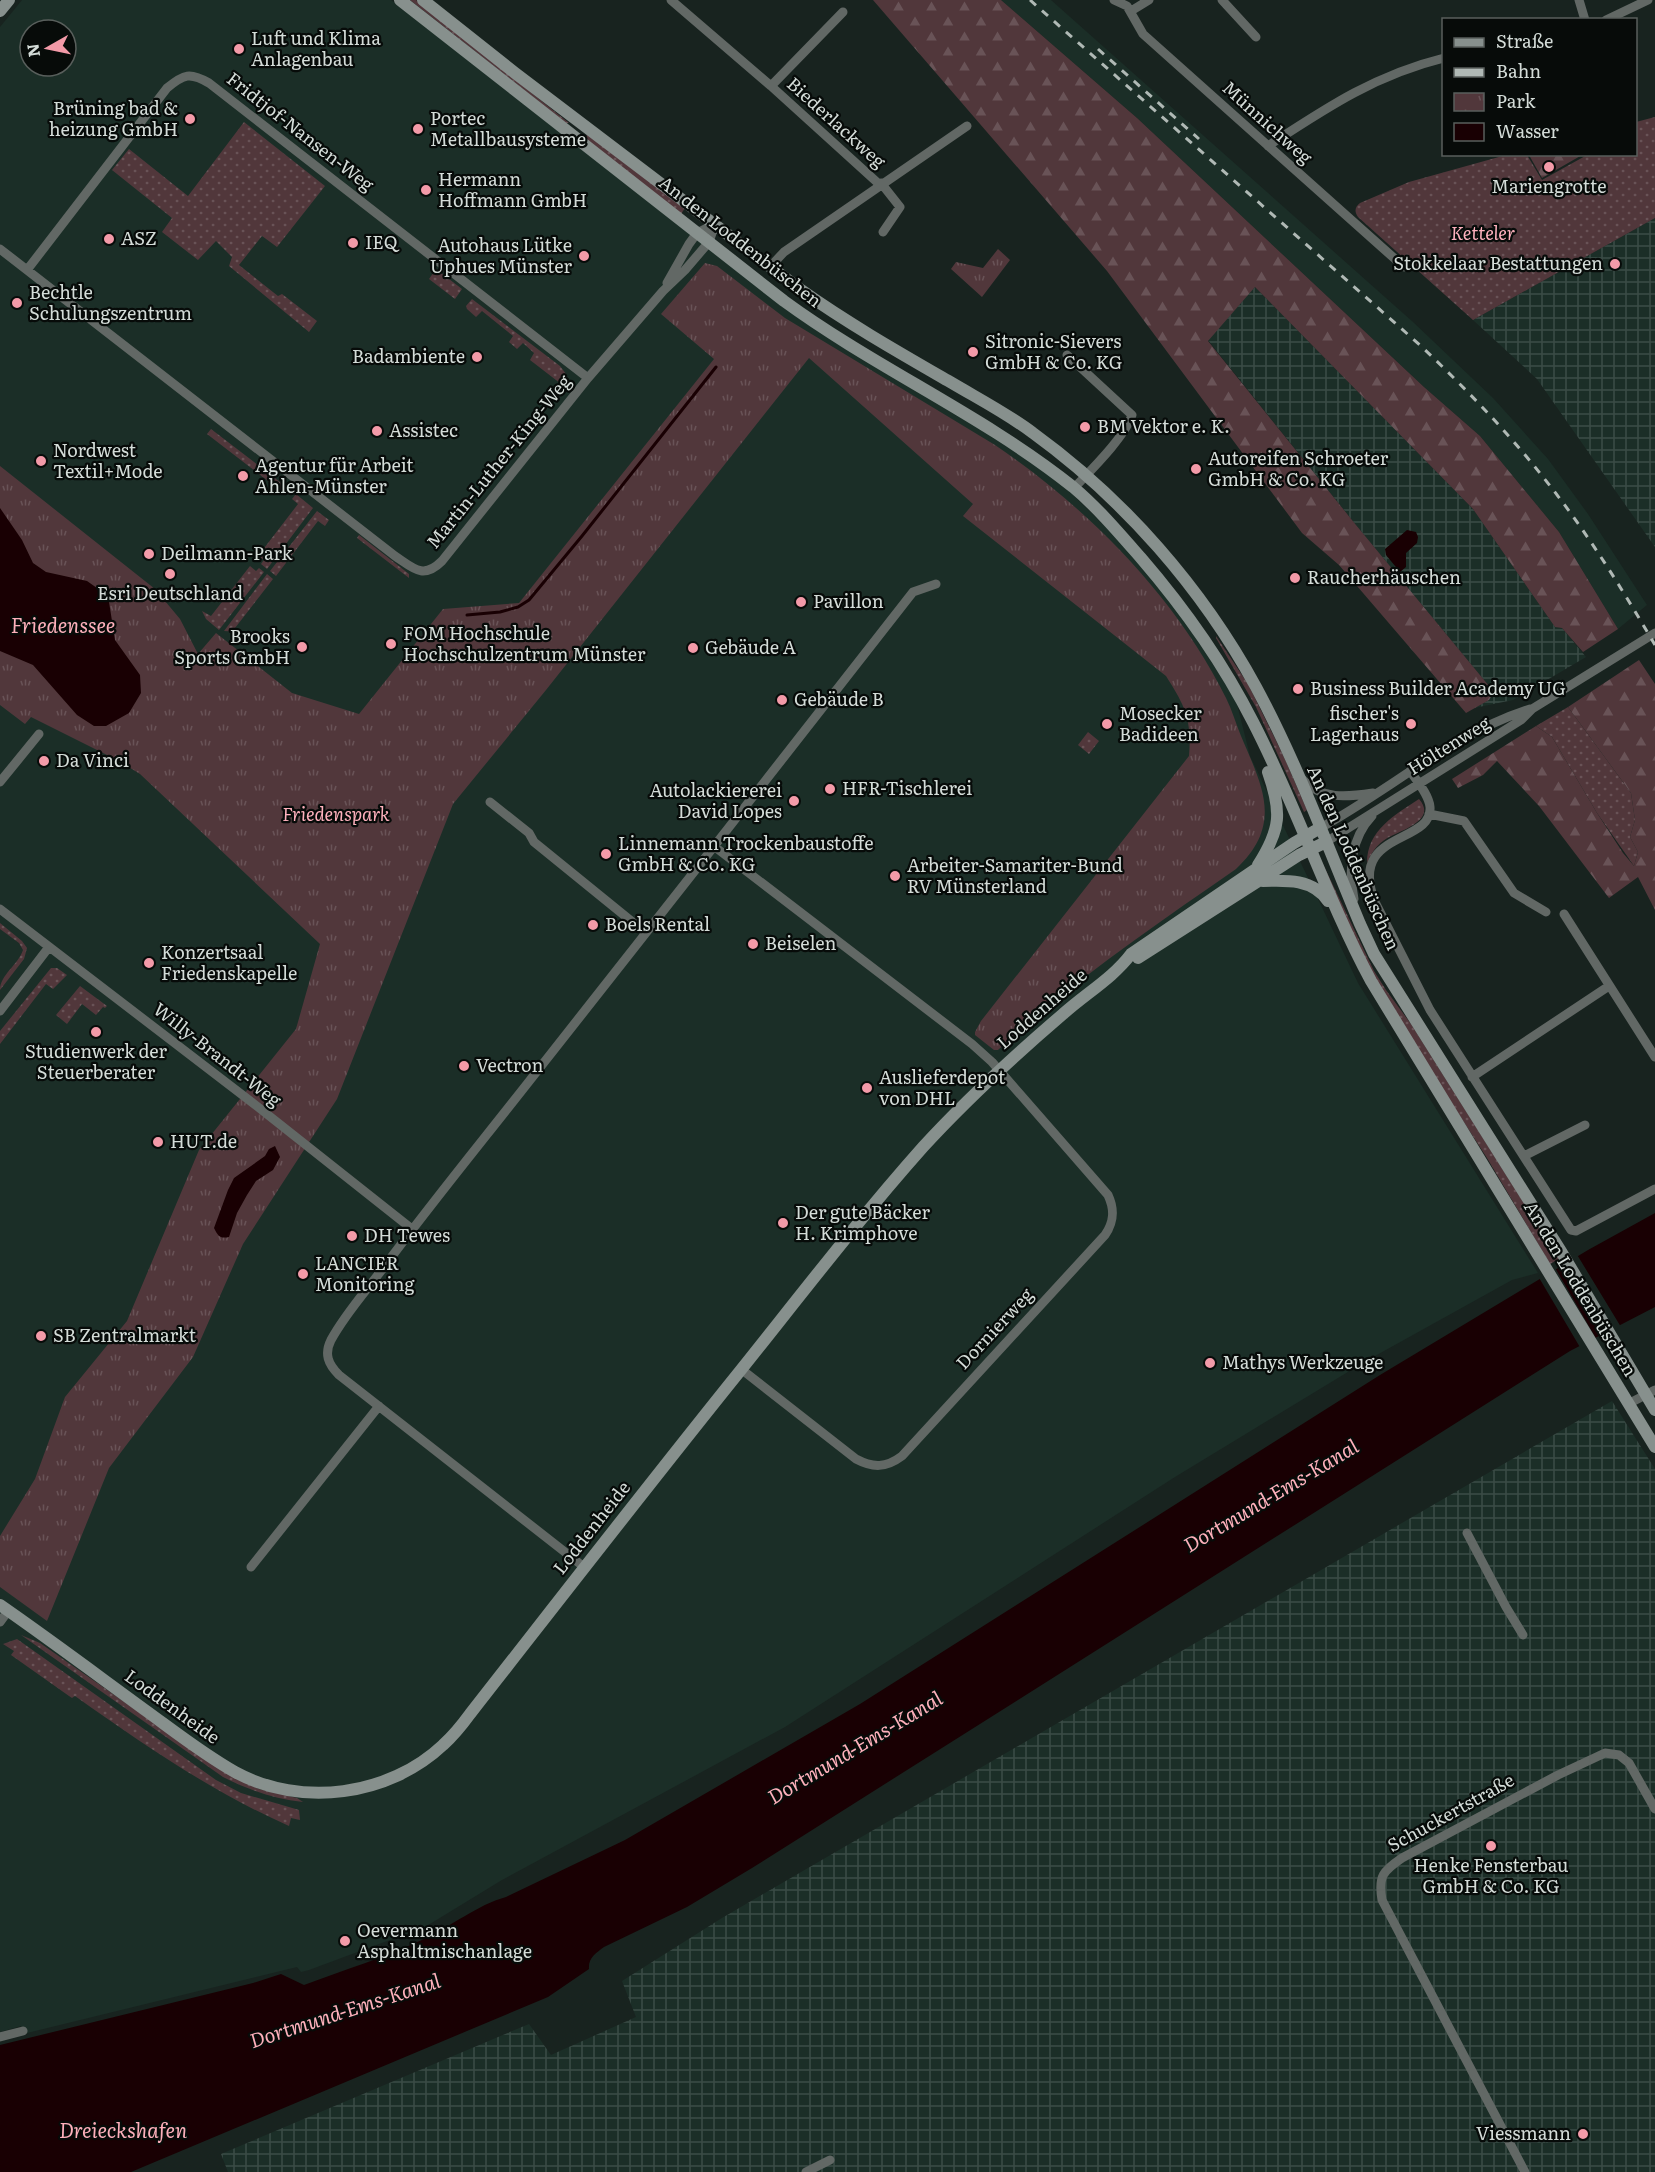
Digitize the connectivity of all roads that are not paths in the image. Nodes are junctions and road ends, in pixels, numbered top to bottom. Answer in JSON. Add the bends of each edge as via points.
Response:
{"nodes":[{"id":1,"x":9,"y":0,"type":"edge"},
{"id":2,"x":400,"y":0,"type":"edge"},
{"id":3,"x":423,"y":0,"type":"edge"},
{"id":4,"x":671,"y":0,"type":"edge"},
{"id":5,"x":1114,"y":0,"type":"edge"},
{"id":6,"x":1149,"y":0,"type":"edge"},
{"id":7,"x":1222,"y":0,"type":"edge"},
{"id":8,"x":1579,"y":0,"type":"edge"},
{"id":9,"x":1648,"y":0,"type":"edge"},
{"id":10,"x":0,"y":11,"type":"edge"},
{"id":11,"x":1131,"y":11,"type":"junction"},
{"id":12,"x":843,"y":12,"type":"dead end"},
{"id":13,"x":1585,"y":18,"type":"edge"},
{"id":14,"x":1610,"y":18,"type":"edge"},
{"id":15,"x":1256,"y":37,"type":"dead end"},
{"id":16,"x":1442,"y":58,"type":"edge"},
{"id":17,"x":771,"y":86,"type":"junction"},
{"id":18,"x":967,"y":126,"type":"dead end"},
{"id":19,"x":1268,"y":146,"type":"junction"},
{"id":20,"x":880,"y":184,"type":"junction"},
{"id":21,"x":715,"y":224,"type":"junction"},
{"id":22,"x":883,"y":232,"type":"dead end"},
{"id":23,"x":697,"y":233,"type":"junction"},
{"id":24,"x":709,"y":242,"type":"junction"},
{"id":25,"x":0,"y":249,"type":"edge"},
{"id":26,"x":770,"y":267,"type":"junction"},
{"id":27,"x":1404,"y":267,"type":"dead end"},
{"id":28,"x":27,"y":270,"type":"junction"},
{"id":29,"x":663,"y":291,"type":"junction"},
{"id":30,"x":1067,"y":355,"type":"dead end"},
{"id":31,"x":588,"y":378,"type":"junction"},
{"id":32,"x":1086,"y":475,"type":"junction"},
{"id":33,"x":1074,"y":488,"type":"junction"},
{"id":34,"x":936,"y":584,"type":"dead end"},
{"id":35,"x":1655,"y":633,"type":"edge"},
{"id":36,"x":1532,"y":709,"type":"junction"},
{"id":37,"x":1255,"y":725,"type":"junction"},
{"id":38,"x":39,"y":734,"type":"dead end"},
{"id":39,"x":1295,"y":770,"type":"junction"},
{"id":40,"x":1410,"y":771,"type":"junction"},
{"id":41,"x":0,"y":782,"type":"edge"},
{"id":42,"x":1418,"y":784,"type":"junction"},
{"id":43,"x":1377,"y":792,"type":"junction"},
{"id":44,"x":490,"y":802,"type":"dead end"},
{"id":45,"x":1380,"y":808,"type":"junction"},
{"id":46,"x":1430,"y":814,"type":"junction"},
{"id":47,"x":1320,"y":828,"type":"junction"},
{"id":48,"x":1305,"y":837,"type":"junction"},
{"id":49,"x":1326,"y":842,"type":"junction"},
{"id":50,"x":715,"y":847,"type":"junction"},
{"id":51,"x":1310,"y":850,"type":"junction"},
{"id":52,"x":1258,"y":875,"type":"junction"},
{"id":53,"x":0,"y":909,"type":"edge"},
{"id":54,"x":1546,"y":912,"type":"dead end"},
{"id":55,"x":1564,"y":914,"type":"dead end"},
{"id":56,"x":1337,"y":915,"type":"junction"},
{"id":57,"x":1358,"y":920,"type":"junction"},
{"id":58,"x":646,"y":933,"type":"junction"},
{"id":59,"x":49,"y":947,"type":"junction"},
{"id":60,"x":1610,"y":986,"type":"junction"},
{"id":61,"x":0,"y":1011,"type":"edge"},
{"id":62,"x":1655,"y":1057,"type":"edge"},
{"id":63,"x":999,"y":1070,"type":"junction"},
{"id":64,"x":1472,"y":1077,"type":"junction"},
{"id":65,"x":1585,"y":1125,"type":"dead end"},
{"id":66,"x":1524,"y":1156,"type":"junction"},
{"id":67,"x":1655,"y":1189,"type":"edge"},
{"id":68,"x":412,"y":1229,"type":"junction"},
{"id":69,"x":741,"y":1369,"type":"junction"},
{"id":70,"x":1650,"y":1392,"type":"edge"},
{"id":71,"x":1628,"y":1404,"type":"junction"},
{"id":72,"x":379,"y":1406,"type":"junction"},
{"id":73,"x":1655,"y":1410,"type":"edge"},
{"id":74,"x":1655,"y":1447,"type":"edge"},
{"id":75,"x":1467,"y":1533,"type":"dead end"},
{"id":76,"x":251,"y":1567,"type":"dead end"},
{"id":77,"x":584,"y":1568,"type":"junction"},
{"id":78,"x":4,"y":1608,"type":"edge"},
{"id":79,"x":0,"y":1622,"type":"edge"},
{"id":80,"x":1523,"y":1635,"type":"dead end"},
{"id":81,"x":1655,"y":1809,"type":"edge"},
{"id":82,"x":23,"y":2031,"type":"dead end"},
{"id":83,"x":0,"y":2037,"type":"edge"},
{"id":84,"x":830,"y":2160,"type":"dead end"},
{"id":85,"x":806,"y":2172,"type":"edge"},
{"id":86,"x":1525,"y":2172,"type":"edge"}],
"edges":[{"from":1,"to":10,"type":"main road"},
{"from":2,"to":23,"type":"main road","name":"An den Loddenbüschen"},
{"from":3,"to":21,"type":"main road","name":"An den Loddenbüschen"},
{"from":4,"to":17,"type":"street","name":"Biederlackweg"},
{"from":5,"to":11,"type":"street","name":"Münnichweg"},
{"from":6,"to":11,"type":"street"},
{"from":7,"to":15,"type":"street"},
{"from":8,"to":13,"type":"street"},
{"from":9,"to":14,"type":"street"},
{"from":11,"to":19,"type":"street","name":"Münnichweg","via":[[1143,34]]},
{"from":12,"to":17,"type":"street","name":"Biederlackweg"},
{"from":16,"to":19,"type":"street","via":[[1357,90]]},
{"from":17,"to":20,"type":"street","name":"Biederlackweg"},
{"from":18,"to":20,"type":"street","name":"Biederlackweg"},
{"from":19,"to":27,"type":"street","name":"Münnichweg"},
{"from":20,"to":22,"type":"street","name":"Biederlackweg","via":[[900,207]]},
{"from":20,"to":26,"type":"street","name":"Biederlackweg","via":[[784,252]]},
{"from":21,"to":23,"type":"street"},
{"from":21,"to":24,"type":"street","name":"Martin-Luther-King-Weg"},
{"from":21,"to":26,"type":"main road","name":"An den Loddenbüschen"},
{"from":23,"to":24,"type":"main road","name":"An den Loddenbüschen"},
{"from":23,"to":29,"type":"street","name":"Martin-Luther-King-Weg"},
{"from":24,"to":29,"type":"street","name":"Martin-Luther-King-Weg"},
{"from":24,"to":33,"type":"main road","name":"An den Loddenbüschen","via":[[830,334],[983,423]]},
{"from":25,"to":28,"type":"street","name":"Martin-Luther-King-Weg"},
{"from":26,"to":32,"type":"main road","name":"An den Loddenbüschen","via":[[847,322],[1032,432]]},
{"from":28,"to":31,"type":"street","name":"Martin-Luther-King-Weg","via":[[394,556],[419,571],[429,570],[442,561]]},
{"from":28,"to":31,"type":"street","name":"Fridtjof-Nansen-Weg","via":[[167,88],[180,78],[194,75]]},
{"from":29,"to":31,"type":"street","name":"Martin-Luther-King-Weg"},
{"from":30,"to":32,"type":"street","via":[[1132,415]]},
{"from":32,"to":33,"type":"street"},
{"from":32,"to":39,"type":"main road","name":"An den Loddenbüschen","via":[[1135,523],[1198,596],[1256,688]]},
{"from":33,"to":37,"type":"main road","name":"An den Loddenbüschen","via":[[1120,534],[1193,622]]},
{"from":34,"to":50,"type":"street","via":[[913,592]]},
{"from":35,"to":36,"type":"street","name":"Höltenweg"},
{"from":36,"to":40,"type":"street","name":"Höltenweg","via":[[1475,734]]},
{"from":36,"to":42,"type":"street","name":"Höltenweg","via":[[1521,720]]},
{"from":37,"to":48,"type":"main road","name":"An den Loddenbüschen"},
{"from":37,"to":52,"type":"main road","via":[[1278,811],[1274,835]]},
{"from":38,"to":41,"type":"street"},
{"from":39,"to":43,"type":"street","name":"Höltenweg","via":[[1308,786],[1322,794]]},
{"from":39,"to":47,"type":"main road","name":"An den Loddenbüschen"},
{"from":40,"to":42,"type":"street"},
{"from":40,"to":43,"type":"street","name":"Höltenweg"},
{"from":42,"to":45,"type":"street","name":"Höltenweg"},
{"from":42,"to":46,"type":"street"},
{"from":43,"to":47,"type":"street","name":"Höltenweg"},
{"from":44,"to":58,"type":"street"},
{"from":45,"to":49,"type":"street","name":"Höltenweg"},
{"from":45,"to":57,"type":"street","name":"Höltenweg","via":[[1362,828],[1353,856],[1351,874]]},
{"from":46,"to":54,"type":"street","via":[[1464,821],[1514,893]]},
{"from":46,"to":64,"type":"street","name":"An den Loddenbüschen","via":[[1421,827],[1378,853],[1369,884],[1423,998]]},
{"from":47,"to":48,"type":"main road","name":"Loddenheide"},
{"from":47,"to":49,"type":"main road","name":"An den Loddenbüschen"},
{"from":48,"to":51,"type":"main road","name":"An den Loddenbüschen"},
{"from":48,"to":52,"type":"main road","name":"Loddenheide"},
{"from":49,"to":51,"type":"main road","name":"Loddenheide"},
{"from":49,"to":57,"type":"main road","name":"An den Loddenbüschen"},
{"from":50,"to":58,"type":"street"},
{"from":50,"to":63,"type":"street","name":"Dornierweg","via":[[972,1044]]},
{"from":51,"to":52,"type":"main road","name":"Loddenheide"},
{"from":51,"to":56,"type":"main road","name":"An den Loddenbüschen"},
{"from":52,"to":56,"type":"main road","via":[[1314,888]]},
{"from":52,"to":63,"type":"main road","name":"Loddenheide","via":[[1131,954]]},
{"from":53,"to":59,"type":"street","name":"Willy-Brandt-Weg"},
{"from":55,"to":60,"type":"street"},
{"from":56,"to":71,"type":"main road","name":"An den Loddenbüschen","via":[[1412,1052]]},
{"from":57,"to":70,"type":"main road","name":"An den Loddenbüschen","via":[[1382,967]]},
{"from":58,"to":68,"type":"street"},
{"from":59,"to":61,"type":"street"},
{"from":59,"to":68,"type":"street","name":"Willy-Brandt-Weg"},
{"from":60,"to":62,"type":"street"},
{"from":60,"to":64,"type":"street"},
{"from":63,"to":69,"type":"main road","name":"Loddenheide","via":[[915,1157]]},
{"from":63,"to":69,"type":"street","name":"Dornierweg","via":[[1108,1196],[1113,1217],[1105,1235],[893,1463],[874,1467],[856,1459]]},
{"from":64,"to":66,"type":"street","name":"An den Loddenbüschen"},
{"from":65,"to":66,"type":"street"},
{"from":66,"to":67,"type":"street","name":"An den Loddenbüschen","via":[[1574,1231]]},
{"from":68,"to":72,"type":"street","via":[[328,1348],[330,1366]]},
{"from":69,"to":77,"type":"main road","name":"Loddenheide"},
{"from":70,"to":71,"type":"street"},
{"from":70,"to":73,"type":"main road","name":"An den Loddenbüschen"},
{"from":71,"to":74,"type":"main road","name":"An den Loddenbüschen"},
{"from":72,"to":76,"type":"street"},
{"from":72,"to":77,"type":"street"},
{"from":75,"to":80,"type":"street"},
{"from":77,"to":78,"type":"main road","name":"Loddenheide","via":[[443,1745],[402,1774],[362,1788],[315,1794],[264,1785],[235,1772]]},
{"from":78,"to":79,"type":"street"},
{"from":81,"to":86,"type":"street","name":"Schuckertstraße","via":[[1629,1763],[1619,1755],[1605,1753],[1402,1858],[1382,1876],[1382,1900]]},
{"from":82,"to":83,"type":"street"},
{"from":84,"to":85,"type":"street"}]}
